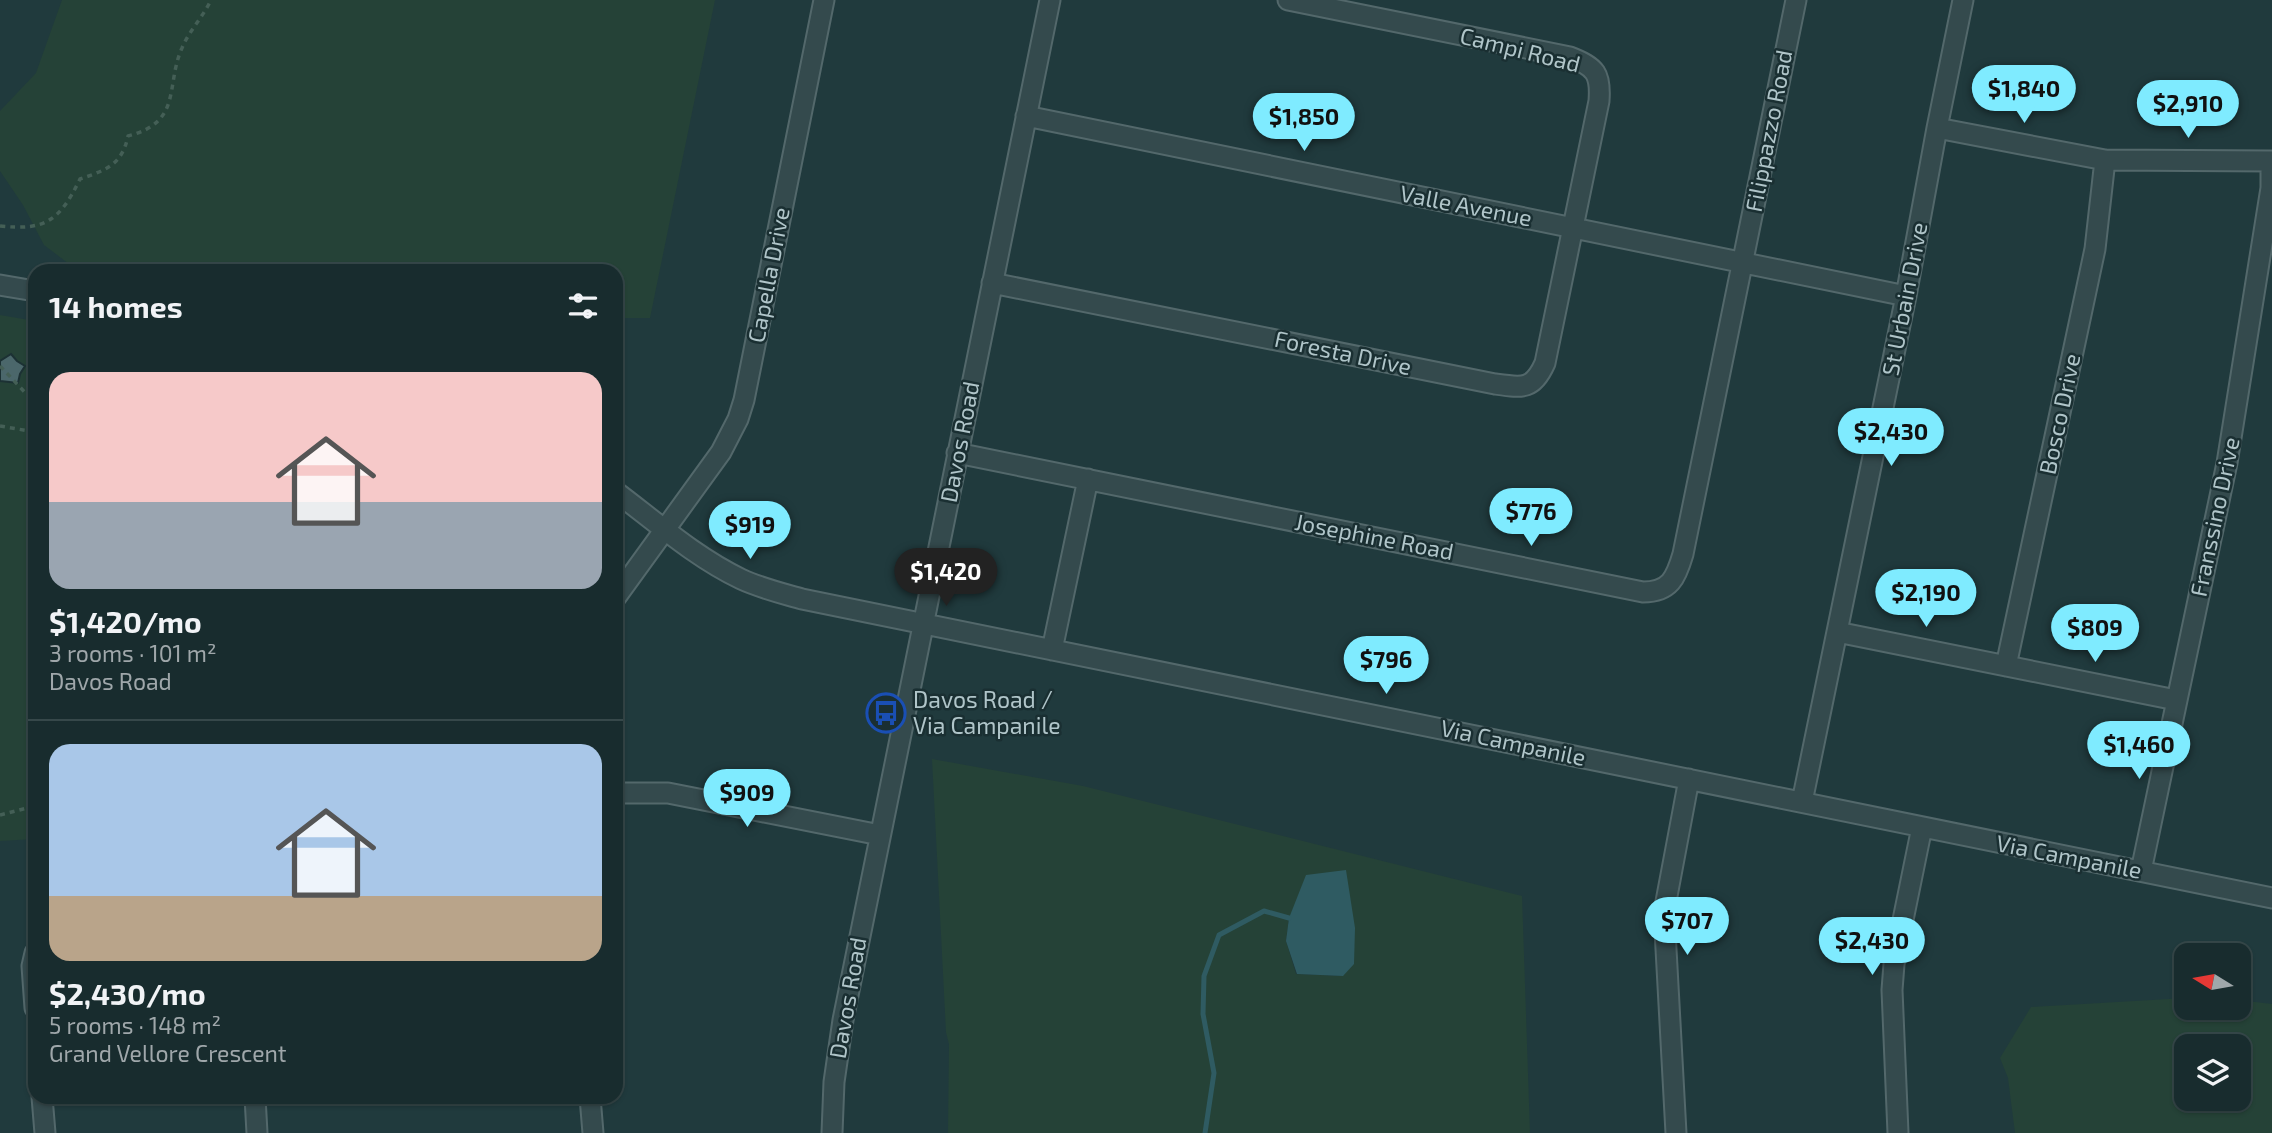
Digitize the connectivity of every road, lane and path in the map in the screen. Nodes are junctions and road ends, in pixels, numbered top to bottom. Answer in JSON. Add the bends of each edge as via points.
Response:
{"nodes":[{"id":1,"x":211,"y":0,"type":"edge"},
{"id":2,"x":824,"y":0,"type":"edge"},
{"id":3,"x":1050,"y":0,"type":"edge"},
{"id":4,"x":1288,"y":0,"type":"edge"},
{"id":5,"x":1796,"y":0,"type":"edge"},
{"id":6,"x":1963,"y":0,"type":"edge"},
{"id":7,"x":1026,"y":116,"type":"junction"},
{"id":8,"x":1937,"y":128,"type":"junction"},
{"id":9,"x":2105,"y":160,"type":"junction"},
{"id":10,"x":2271,"y":161,"type":"edge"},
{"id":11,"x":0,"y":226,"type":"edge"},
{"id":12,"x":1574,"y":227,"type":"junction"},
{"id":13,"x":1743,"y":262,"type":"junction"},
{"id":14,"x":992,"y":283,"type":"junction"},
{"id":15,"x":0,"y":285,"type":"edge"},
{"id":16,"x":28,"y":291,"type":"edge"},
{"id":17,"x":1906,"y":296,"type":"junction"},
{"id":18,"x":0,"y":366,"type":"edge"},
{"id":19,"x":7,"y":371,"type":"junction"},
{"id":20,"x":0,"y":375,"type":"edge"},
{"id":21,"x":28,"y":395,"type":"edge"},
{"id":22,"x":0,"y":426,"type":"edge"},
{"id":23,"x":28,"y":431,"type":"edge"},
{"id":24,"x":957,"y":453,"type":"junction"},
{"id":25,"x":1088,"y":479,"type":"junction"},
{"id":26,"x":623,"y":497,"type":"edge"},
{"id":27,"x":665,"y":529,"type":"junction"},
{"id":28,"x":623,"y":587,"type":"edge"},
{"id":29,"x":923,"y":624,"type":"junction"},
{"id":30,"x":1837,"y":632,"type":"junction"},
{"id":31,"x":1052,"y":650,"type":"junction"},
{"id":32,"x":2006,"y":666,"type":"junction"},
{"id":33,"x":2176,"y":700,"type":"junction"},
{"id":34,"x":1689,"y":779,"type":"junction"},
{"id":35,"x":623,"y":793,"type":"edge"},
{"id":36,"x":1802,"y":802,"type":"junction"},
{"id":37,"x":28,"y":808,"type":"edge"},
{"id":38,"x":0,"y":815,"type":"edge"},
{"id":39,"x":1922,"y":827,"type":"junction"},
{"id":40,"x":880,"y":835,"type":"junction"},
{"id":41,"x":2141,"y":871,"type":"junction"},
{"id":42,"x":2272,"y":898,"type":"edge"},
{"id":43,"x":43,"y":1104,"type":"edge"},
{"id":44,"x":255,"y":1104,"type":"edge"},
{"id":45,"x":591,"y":1104,"type":"edge"},
{"id":46,"x":45,"y":1133,"type":"edge"},
{"id":47,"x":257,"y":1133,"type":"edge"},
{"id":48,"x":593,"y":1133,"type":"edge"},
{"id":49,"x":832,"y":1133,"type":"edge"},
{"id":50,"x":1676,"y":1133,"type":"edge"},
{"id":51,"x":1898,"y":1133,"type":"edge"}],
"edges":[{"from":1,"to":11,"type":"path","via":[[181,48],[172,96],[162,117],[145,131],[128,136],[116,164],[80,179],[69,201],[46,223]]},
{"from":2,"to":27,"type":"street","name":"Capella Drive","via":[[744,400],[721,452]]},
{"from":3,"to":7,"type":"street","name":"Davos Road"},
{"from":4,"to":12,"type":"street","name":"Campi Road","via":[[1588,64],[1600,84],[1599,101]]},
{"from":5,"to":13,"type":"street","name":"Filippazzo Road"},
{"from":6,"to":8,"type":"street","name":"St Urbain Drive"},
{"from":7,"to":12,"type":"street","name":"Valle Avenue"},
{"from":7,"to":14,"type":"street","name":"Davos Road"},
{"from":8,"to":9,"type":"street"},
{"from":8,"to":17,"type":"street","name":"St Urbain Drive"},
{"from":9,"to":10,"type":"street"},
{"from":9,"to":32,"type":"street","name":"Bosco Drive","via":[[2095,248]]},
{"from":10,"to":33,"type":"street","name":"Franssino Drive","via":[[2271,188],[2227,463]]},
{"from":12,"to":13,"type":"street","name":"Valle Avenue"},
{"from":12,"to":14,"type":"street","name":"Foresta Drive","via":[[1545,363],[1529,386]]},
{"from":13,"to":17,"type":"street","name":"Valle Avenue"},
{"from":13,"to":25,"type":"street","name":"Josephine Road","via":[[1684,554],[1677,575],[1655,592]]},
{"from":14,"to":24,"type":"street","name":"Davos Road"},
{"from":15,"to":16,"type":"street"},
{"from":17,"to":30,"type":"street","name":"St Urbain Drive"},
{"from":18,"to":19,"type":"path"},
{"from":19,"to":20,"type":"path"},
{"from":19,"to":21,"type":"path"},
{"from":22,"to":23,"type":"path"},
{"from":24,"to":25,"type":"street","name":"Josephine Road"},
{"from":24,"to":29,"type":"street","name":"Davos Road"},
{"from":25,"to":31,"type":"street"},
{"from":26,"to":27,"type":"street","name":"Via Campanile"},
{"from":27,"to":28,"type":"street","name":"Capella Drive"},
{"from":27,"to":29,"type":"street","name":"Via Campanile","via":[[726,571],[763,588]]},
{"from":29,"to":31,"type":"street","name":"Via Campanile"},
{"from":29,"to":40,"type":"street","name":"Davos Road"},
{"from":30,"to":32,"type":"street"},
{"from":30,"to":36,"type":"street","name":"St Urbain Drive"},
{"from":31,"to":34,"type":"street","name":"Via Campanile"},
{"from":32,"to":33,"type":"street"},
{"from":33,"to":41,"type":"street","name":"Franssino Drive"},
{"from":34,"to":36,"type":"street","name":"Via Campanile"},
{"from":34,"to":50,"type":"street","via":[[1664,912]]},
{"from":35,"to":40,"type":"street","via":[[668,793]]},
{"from":36,"to":39,"type":"street","name":"Via Campanile"},
{"from":37,"to":38,"type":"path"},
{"from":39,"to":41,"type":"street","name":"Via Campanile"},
{"from":39,"to":51,"type":"street","via":[[1894,964]]},
{"from":40,"to":49,"type":"street","name":"Davos Road","via":[[843,1020]]},
{"from":41,"to":42,"type":"street","name":"Via Campanile"},
{"from":43,"to":46,"type":"street"},
{"from":44,"to":47,"type":"street"},
{"from":45,"to":48,"type":"street"}]}
